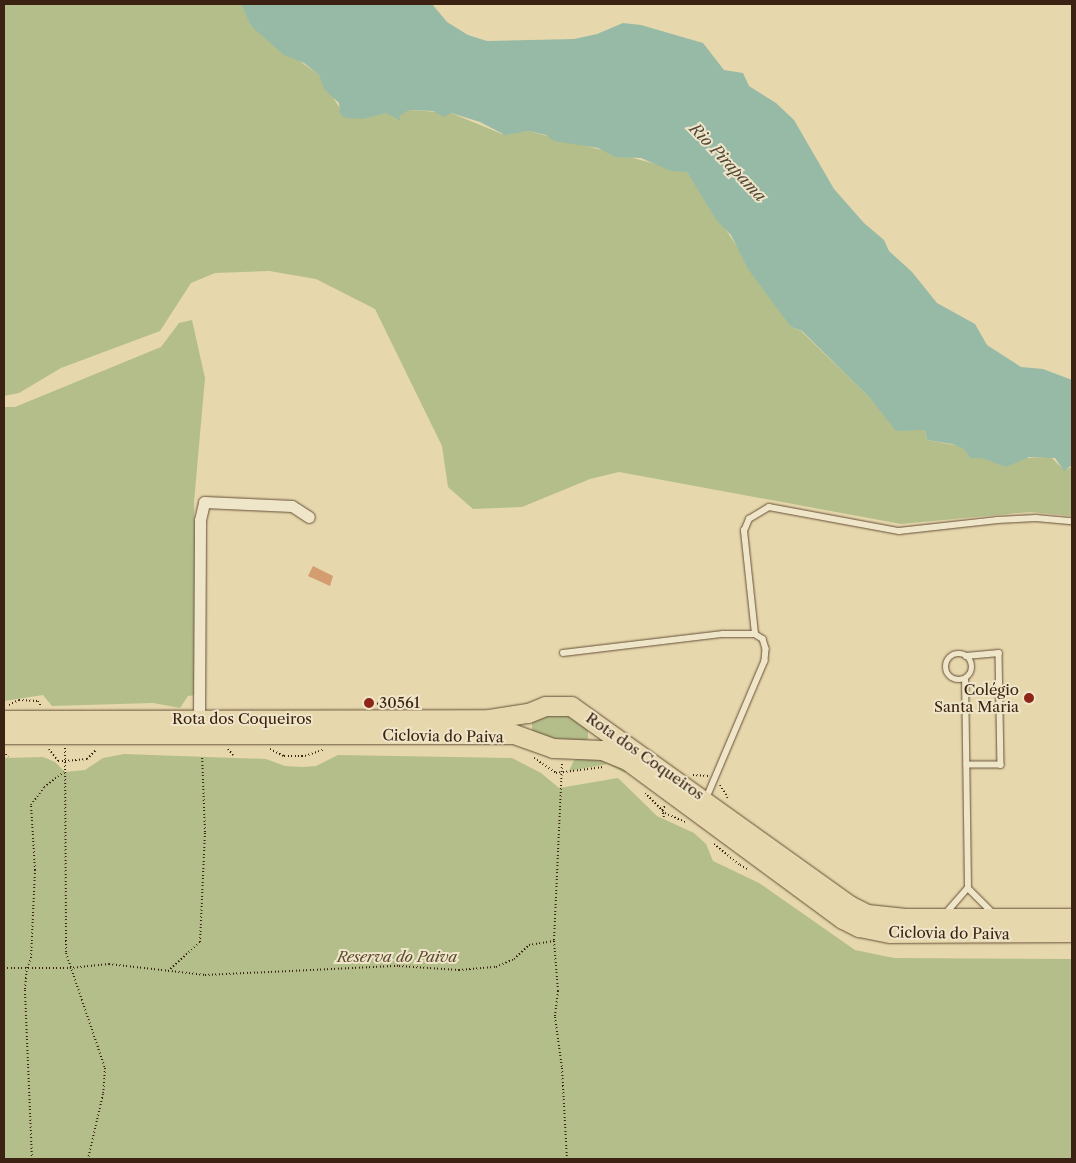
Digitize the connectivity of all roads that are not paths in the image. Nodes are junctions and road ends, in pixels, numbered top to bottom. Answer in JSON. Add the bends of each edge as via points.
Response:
{"nodes":[{"id":1,"x":309,"y":517,"type":"dead end"},
{"id":2,"x":1072,"y":521,"type":"edge"},
{"id":3,"x":755,"y":634,"type":"junction"},
{"id":4,"x":562,"y":653,"type":"dead end"},
{"id":5,"x":966,"y":656,"type":"junction"},
{"id":6,"x":965,"y":680,"type":"junction"},
{"id":7,"x":533,"y":710,"type":"junction"},
{"id":8,"x":4,"y":714,"type":"edge"},
{"id":9,"x":591,"y":718,"type":"junction"},
{"id":10,"x":199,"y":719,"type":"junction"},
{"id":11,"x":8,"y":741,"type":"edge"},
{"id":12,"x":587,"y":749,"type":"junction"},
{"id":13,"x":534,"y":750,"type":"junction"},
{"id":14,"x":967,"y":765,"type":"junction"},
{"id":15,"x":706,"y":800,"type":"junction"},
{"id":16,"x":968,"y":888,"type":"junction"},
{"id":17,"x":941,"y":918,"type":"junction"},
{"id":18,"x":997,"y":918,"type":"junction"},
{"id":19,"x":1072,"y":918,"type":"edge"},
{"id":20,"x":1072,"y":932,"type":"edge"}],
"edges":[{"from":1,"to":10,"type":"street","via":[[292,506],[204,502],[200,520]]},
{"from":2,"to":3,"type":"lane","via":[[1036,518],[997,520],[899,531],[769,507],[749,519],[744,531]]},
{"from":3,"to":4,"type":"lane","via":[[723,634]]},
{"from":3,"to":15,"type":"lane","via":[[764,639],[764,661]]},
{"from":5,"to":6,"type":"lane","via":[[973,670]]},
{"from":5,"to":6,"type":"lane","via":[[954,655],[946,665],[950,677],[957,681]]},
{"from":5,"to":14,"type":"lane","via":[[999,653],[1001,765]]},
{"from":6,"to":14,"type":"lane"},
{"from":7,"to":9,"type":"main road","name":"Rota dos Coqueiros","via":[[558,704],[571,706]]},
{"from":7,"to":10,"type":"main road","name":"Rota dos Coqueiros","via":[[489,719]]},
{"from":7,"to":13,"type":"main road","via":[[529,726]]},
{"from":8,"to":10,"type":"main road","name":"Rota dos Coqueiros"},
{"from":9,"to":12,"type":"main road","via":[[593,736]]},
{"from":9,"to":15,"type":"main road","name":"Rota dos Coqueiros"},
{"from":11,"to":13,"type":"main road","name":"Rota dos Coqueiros","via":[[65,733],[499,732],[528,736]]},
{"from":12,"to":13,"type":"main road","name":"Rota dos Coqueiros"},
{"from":12,"to":20,"type":"main road","name":"Rota dos Coqueiros","via":[[602,750],[627,760],[843,919],[859,927],[890,933]]},
{"from":14,"to":16,"type":"lane"},
{"from":15,"to":17,"type":"main road","name":"Rota dos Coqueiros","via":[[849,905],[884,918]]},
{"from":16,"to":17,"type":"lane"},
{"from":16,"to":18,"type":"lane"},
{"from":17,"to":18,"type":"main road","name":"Rota dos Coqueiros"},
{"from":18,"to":19,"type":"main road","name":"Rota dos Coqueiros"}]}
